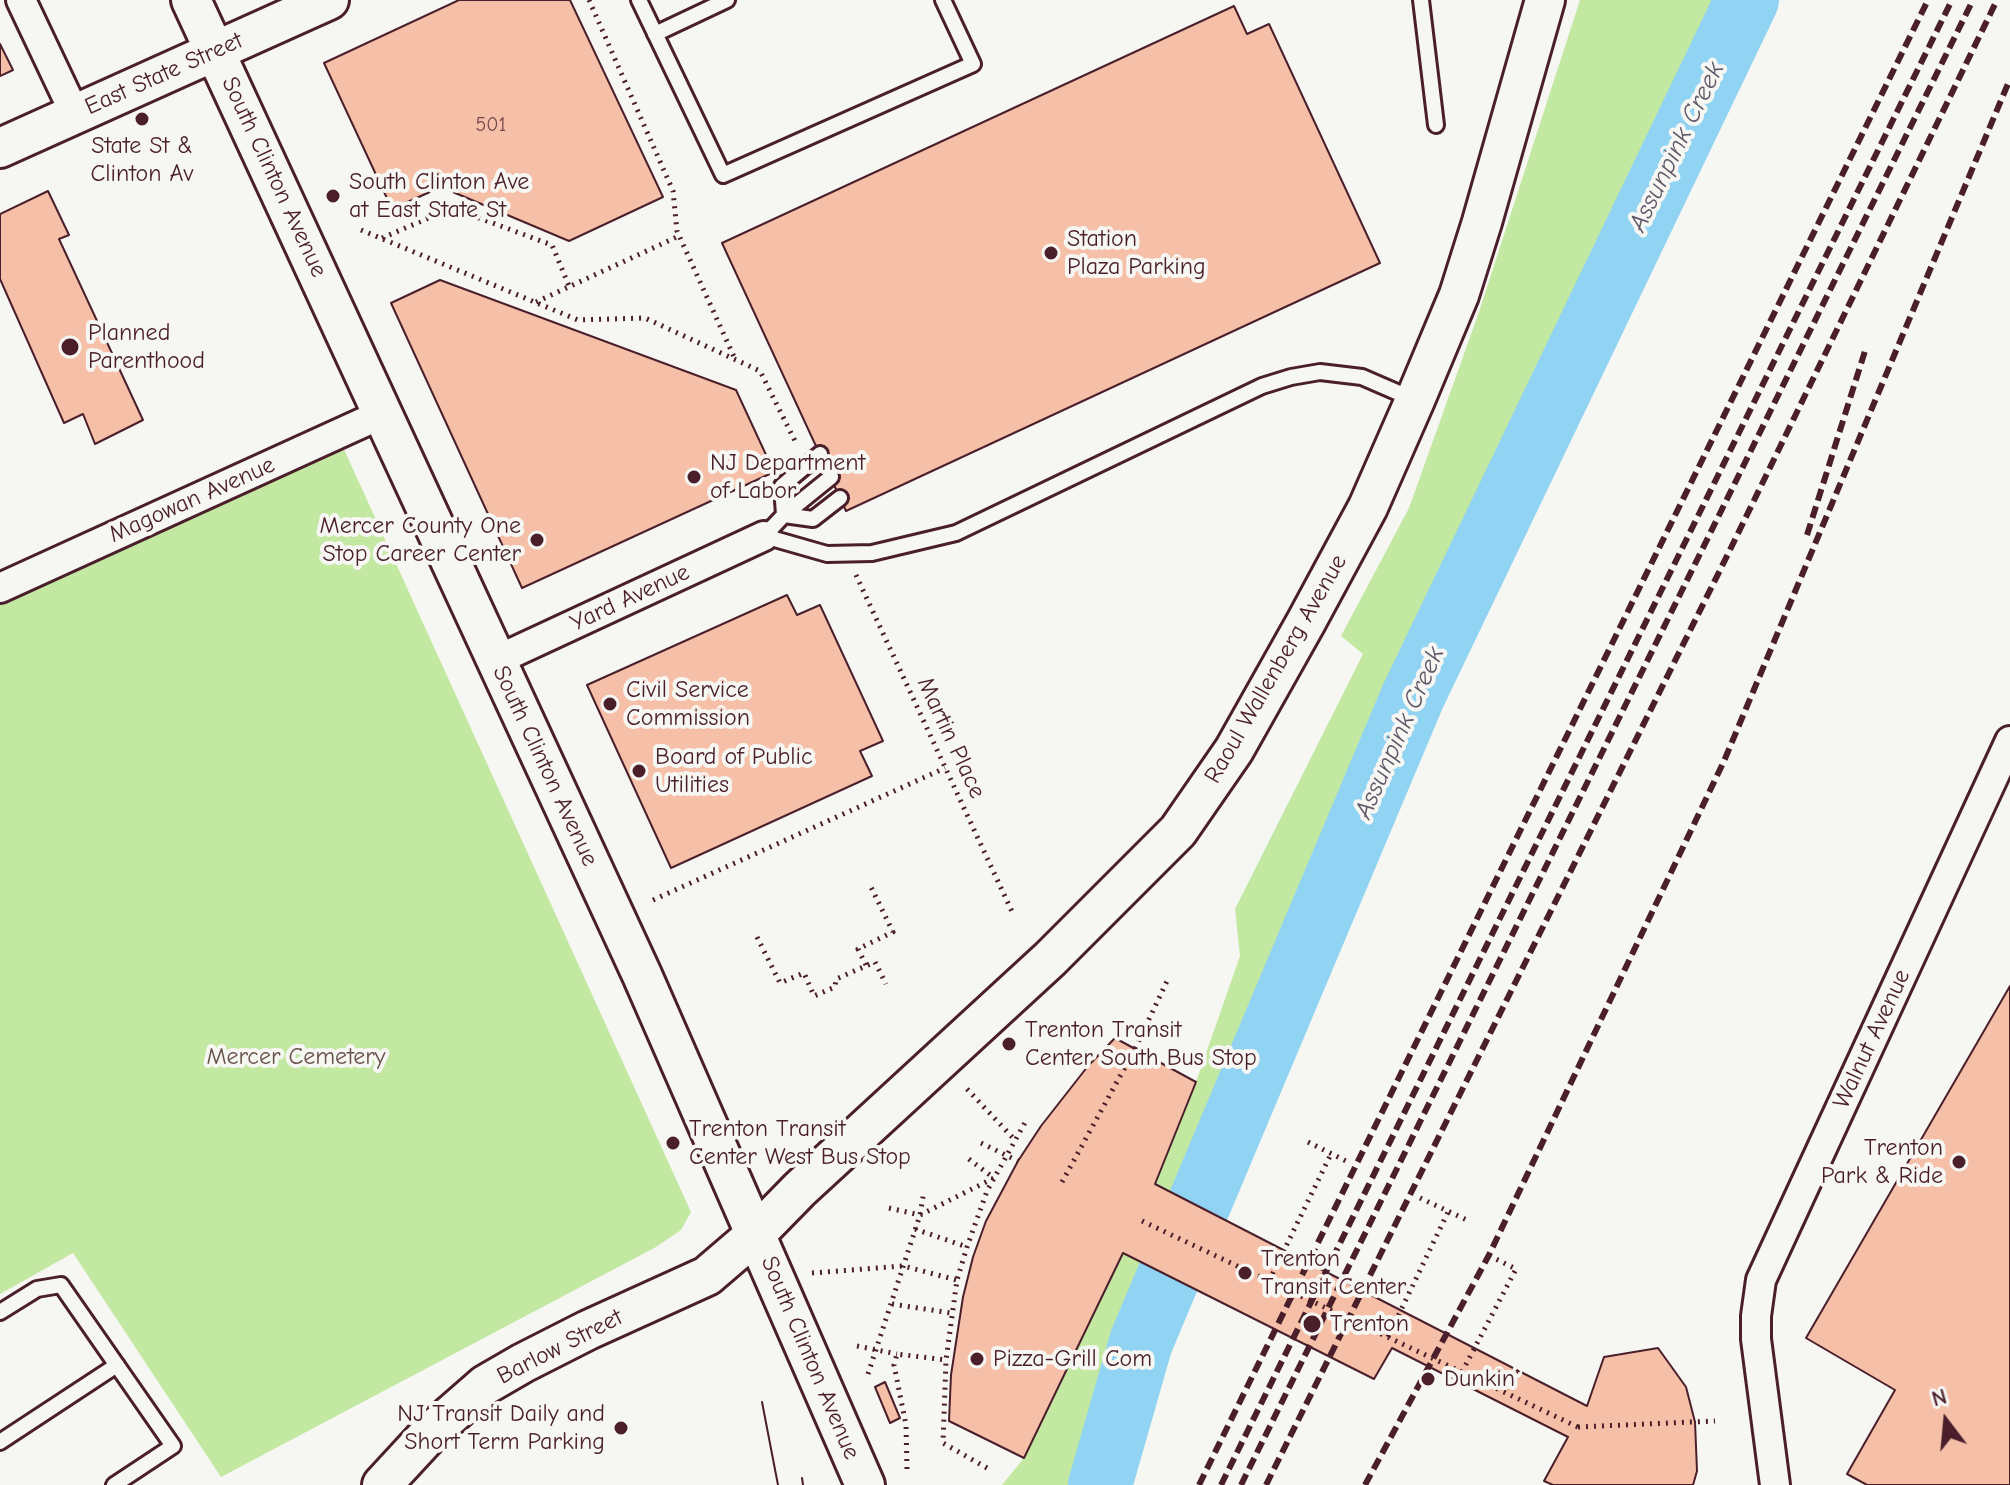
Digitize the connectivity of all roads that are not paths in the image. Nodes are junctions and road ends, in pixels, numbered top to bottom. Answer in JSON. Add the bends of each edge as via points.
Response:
{"nodes":[{"id":1,"x":21,"y":0,"type":"edge"},
{"id":2,"x":191,"y":0,"type":"edge"},
{"id":3,"x":329,"y":0,"type":"edge"},
{"id":4,"x":639,"y":0,"type":"edge"},
{"id":5,"x":727,"y":0,"type":"edge"},
{"id":6,"x":943,"y":0,"type":"edge"},
{"id":7,"x":1421,"y":0,"type":"edge"},
{"id":8,"x":1545,"y":0,"type":"edge"},
{"id":9,"x":655,"y":34,"type":"junction"},
{"id":10,"x":216,"y":52,"type":"junction"},
{"id":11,"x":75,"y":114,"type":"junction"},
{"id":12,"x":1436,"y":125,"type":"dead end"},
{"id":13,"x":0,"y":148,"type":"edge"},
{"id":14,"x":1415,"y":400,"type":"junction"},
{"id":15,"x":384,"y":413,"type":"junction"},
{"id":16,"x":820,"y":454,"type":"dead end"},
{"id":17,"x":831,"y":477,"type":"dead end"},
{"id":18,"x":840,"y":498,"type":"dead end"},
{"id":19,"x":784,"y":515,"type":"junction"},
{"id":20,"x":764,"y":536,"type":"junction"},
{"id":21,"x":0,"y":588,"type":"edge"},
{"id":22,"x":497,"y":660,"type":"junction"},
{"id":23,"x":2010,"y":741,"type":"edge"},
{"id":24,"x":756,"y":1234,"type":"junction"},
{"id":25,"x":0,"y":1312,"type":"edge"},
{"id":26,"x":117,"y":1365,"type":"junction"},
{"id":27,"x":0,"y":1442,"type":"edge"},
{"id":28,"x":114,"y":1485,"type":"edge"},
{"id":29,"x":382,"y":1485,"type":"edge"},
{"id":30,"x":865,"y":1485,"type":"edge"},
{"id":31,"x":1775,"y":1485,"type":"edge"}],
"edges":[{"from":1,"to":11,"type":"street"},
{"from":2,"to":10,"type":"street","name":"South Clinton Avenue"},
{"from":3,"to":10,"type":"street","name":"East State Street"},
{"from":4,"to":9,"type":"lane"},
{"from":5,"to":9,"type":"lane"},
{"from":6,"to":9,"type":"lane","via":[[973,64],[723,175]]},
{"from":7,"to":12,"type":"lane"},
{"from":8,"to":14,"type":"street","name":"Raoul Wallenberg Avenue","via":[[1459,295]]},
{"from":10,"to":11,"type":"street","name":"East State Street"},
{"from":10,"to":15,"type":"street","name":"South Clinton Avenue"},
{"from":11,"to":13,"type":"street","name":"East State Street"},
{"from":14,"to":20,"type":"lane","via":[[1362,377],[1320,372],[1291,377],[1262,386],[956,533],[872,553],[827,554]]},
{"from":14,"to":24,"type":"street","name":"Raoul Wallenberg Avenue","via":[[1368,507],[1306,622],[1234,750],[1178,831]]},
{"from":15,"to":21,"type":"street","name":"Magowan Avenue"},
{"from":15,"to":22,"type":"street","name":"South Clinton Avenue"},
{"from":16,"to":19,"type":"lane","via":[[782,486]]},
{"from":17,"to":19,"type":"lane"},
{"from":18,"to":19,"type":"lane","via":[[813,519]]},
{"from":19,"to":20,"type":"lane"},
{"from":20,"to":22,"type":"street","name":"Yard Avenue"},
{"from":22,"to":24,"type":"street","name":"South Clinton Avenue"},
{"from":23,"to":31,"type":"street","name":"Walnut Avenue","via":[[1761,1280],[1756,1339]]},
{"from":24,"to":29,"type":"street","name":"Barlow Street","via":[[707,1276],[485,1385]]},
{"from":24,"to":30,"type":"street","name":"South Clinton Avenue"},
{"from":25,"to":26,"type":"lane","via":[[37,1289],[61,1285]]},
{"from":26,"to":27,"type":"lane"},
{"from":26,"to":28,"type":"lane","via":[[173,1446]]}]}
